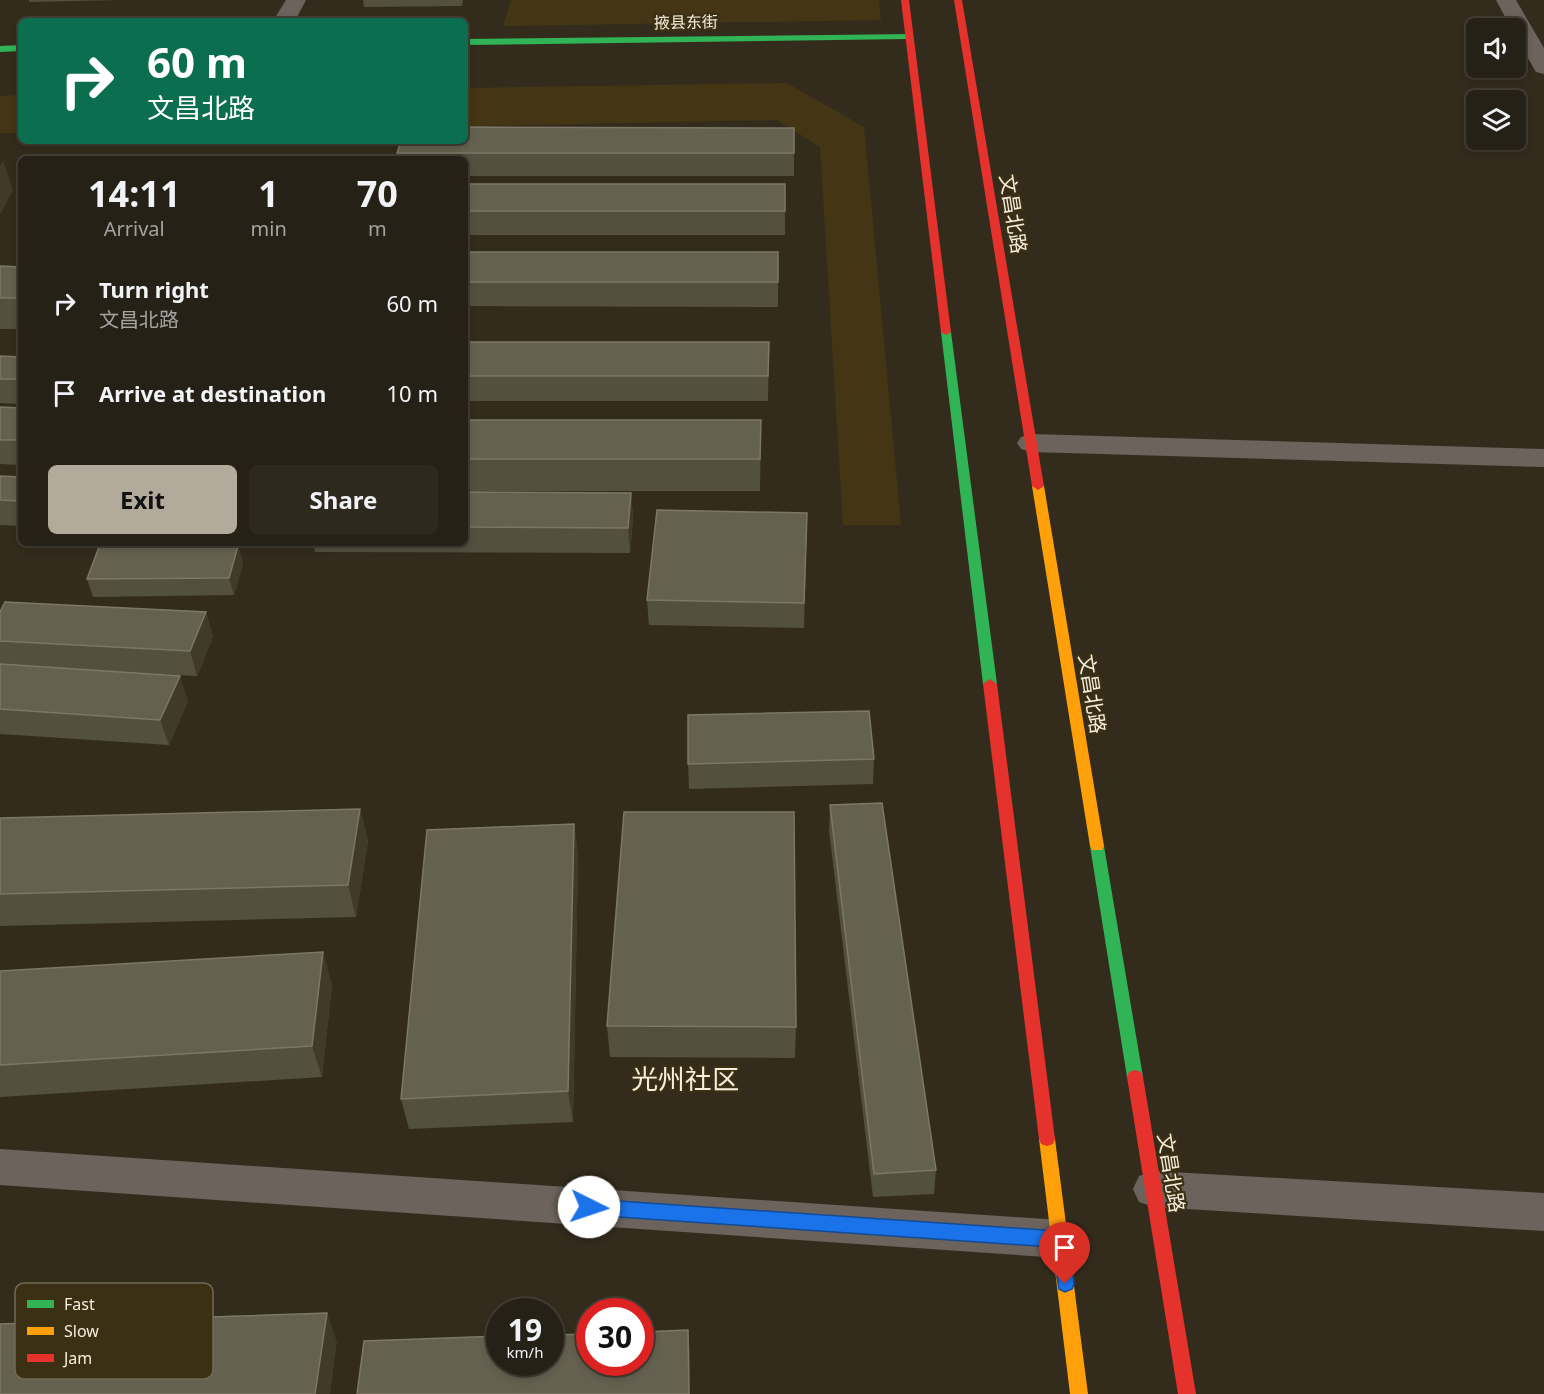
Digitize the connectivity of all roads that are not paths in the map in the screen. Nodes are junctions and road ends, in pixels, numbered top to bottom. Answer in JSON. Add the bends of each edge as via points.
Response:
{"nodes":[{"id":1,"x":296,"y":0,"type":"edge"},
{"id":2,"x":904,"y":0,"type":"edge"},
{"id":3,"x":958,"y":0,"type":"edge"},
{"id":4,"x":1506,"y":0,"type":"edge"},
{"id":5,"x":286,"y":18,"type":"edge"},
{"id":6,"x":908,"y":36,"type":"junction"},
{"id":7,"x":468,"y":42,"type":"edge"},
{"id":8,"x":18,"y":48,"type":"edge"},
{"id":9,"x":0,"y":49,"type":"edge"},
{"id":10,"x":1544,"y":67,"type":"edge"},
{"id":11,"x":1031,"y":443,"type":"junction"},
{"id":12,"x":1544,"y":458,"type":"edge"},
{"id":13,"x":0,"y":1167,"type":"edge"},
{"id":14,"x":1154,"y":1189,"type":"junction"},
{"id":15,"x":1544,"y":1212,"type":"edge"},
{"id":16,"x":1060,"y":1239,"type":"junction"},
{"id":17,"x":1079,"y":1394,"type":"edge"},
{"id":18,"x":1188,"y":1394,"type":"edge"}],
"edges":[{"from":1,"to":5,"type":"street"},
{"from":2,"to":6,"type":"main road"},
{"from":3,"to":11,"type":"main road","name":"文昌北路"},
{"from":4,"to":10,"type":"street"},
{"from":6,"to":7,"type":"main road","name":"掖县东街"},
{"from":6,"to":16,"type":"main road"},
{"from":8,"to":9,"type":"main road"},
{"from":11,"to":12,"type":"street"},
{"from":11,"to":14,"type":"main road","name":"文昌北路"},
{"from":13,"to":16,"type":"street"},
{"from":14,"to":15,"type":"street"},
{"from":14,"to":18,"type":"main road","name":"文昌北路"},
{"from":16,"to":17,"type":"main road"}]}
